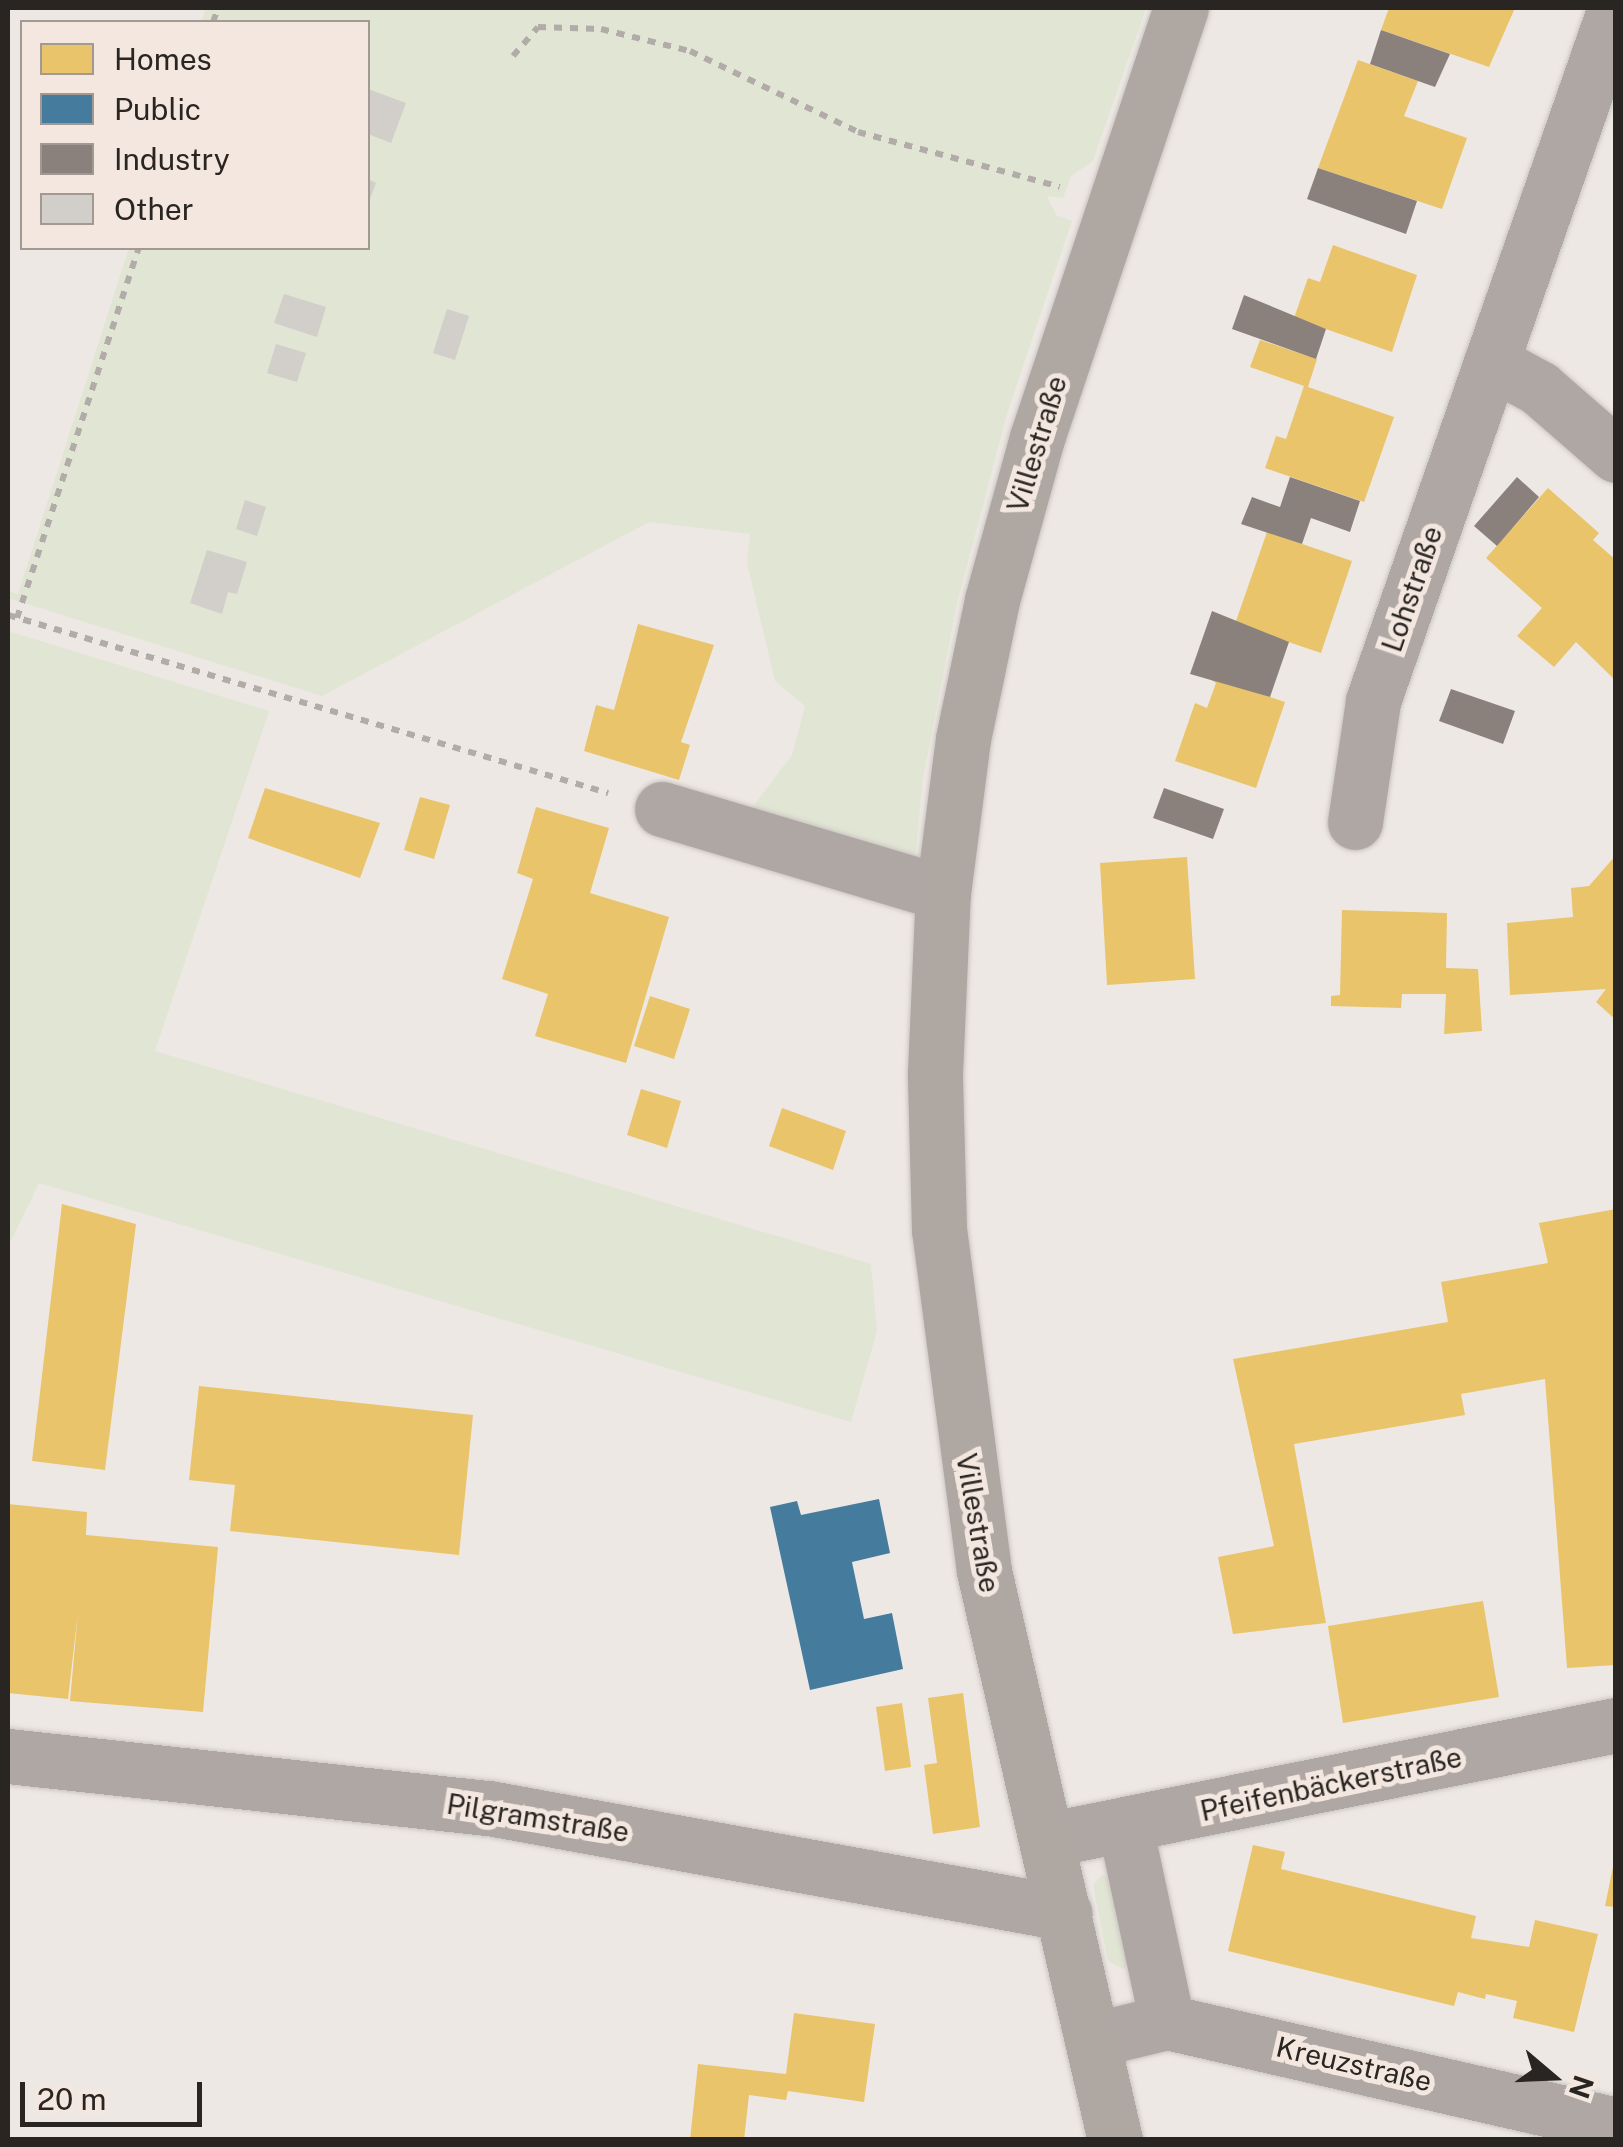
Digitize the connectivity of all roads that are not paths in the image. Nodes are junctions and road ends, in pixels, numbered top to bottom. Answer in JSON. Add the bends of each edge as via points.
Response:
{"nodes":[{"id":1,"x":1182,"y":8,"type":"edge"},
{"id":2,"x":1615,"y":8,"type":"edge"},
{"id":3,"x":1491,"y":362,"type":"junction"},
{"id":4,"x":1616,"y":455,"type":"edge"},
{"id":5,"x":662,"y":808,"type":"road end"},
{"id":6,"x":1355,"y":822,"type":"dead end"},
{"id":7,"x":943,"y":893,"type":"junction"},
{"id":8,"x":1616,"y":1725,"type":"edge"},
{"id":9,"x":8,"y":1756,"type":"edge"},
{"id":10,"x":1125,"y":1826,"type":"junction"},
{"id":11,"x":1046,"y":1840,"type":"junction"},
{"id":12,"x":1064,"y":1912,"type":"junction"},
{"id":13,"x":1167,"y":2022,"type":"junction"},
{"id":14,"x":1092,"y":2040,"type":"junction"},
{"id":15,"x":1586,"y":2126,"type":"edge"},
{"id":16,"x":1116,"y":2140,"type":"edge"}],
"edges":[{"from":1,"to":7,"type":"main road","name":"Villestraße","via":[[1115,200],[992,600],[962,739]]},
{"from":2,"to":3,"type":"street","name":"Lohstraße"},
{"from":3,"to":4,"type":"street","via":[[1539,388]]},
{"from":3,"to":6,"type":"street","name":"Lohstraße","via":[[1374,700]]},
{"from":5,"to":7,"type":"street"},
{"from":7,"to":11,"type":"main road","name":"Villestraße","via":[[935,1073],[939,1230],[957,1399],[984,1572]]},
{"from":8,"to":10,"type":"street","name":"Pfeifenbäckerstraße"},
{"from":9,"to":12,"type":"street","name":"Pilgramstraße","via":[[489,1808]]},
{"from":10,"to":11,"type":"street","name":"Pfeifenbäckerstraße"},
{"from":10,"to":13,"type":"street"},
{"from":11,"to":12,"type":"main road","name":"Villestraße"},
{"from":12,"to":14,"type":"main road","name":"Villestraße"},
{"from":13,"to":14,"type":"street","name":"Kreuzstraße"},
{"from":13,"to":15,"type":"street","name":"Kreuzstraße"},
{"from":14,"to":16,"type":"main road","name":"Villestraße"}]}
